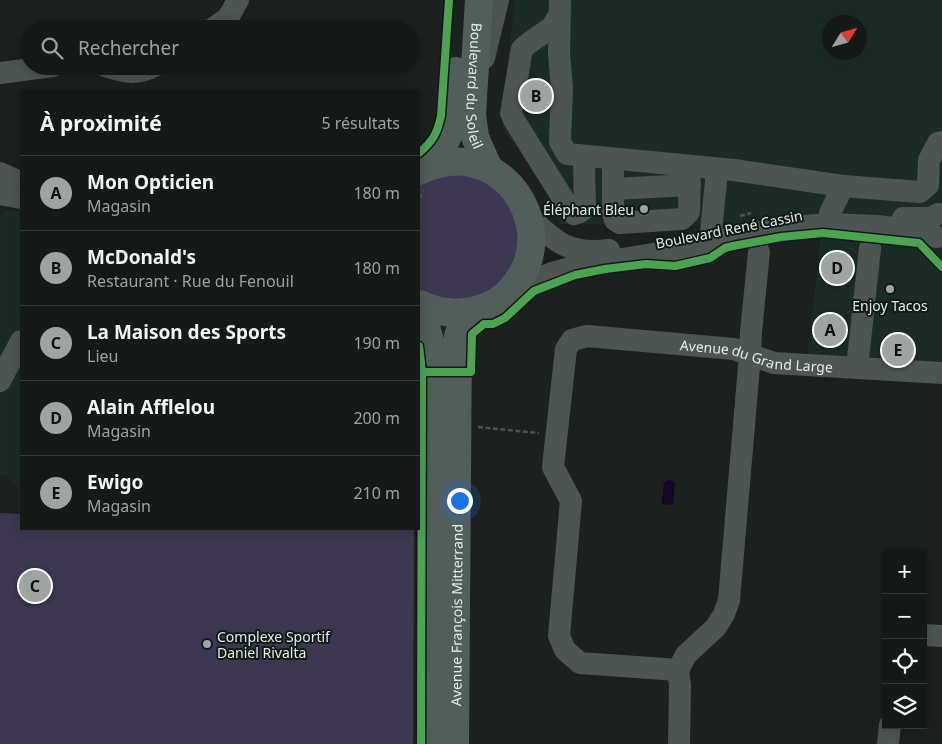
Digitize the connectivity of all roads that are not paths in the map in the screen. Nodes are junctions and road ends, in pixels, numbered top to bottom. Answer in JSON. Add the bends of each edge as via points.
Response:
{"nodes":[{"id":1,"x":238,"y":0,"type":"edge"},
{"id":2,"x":461,"y":0,"type":"edge"},
{"id":3,"x":479,"y":0,"type":"edge"},
{"id":4,"x":498,"y":0,"type":"edge"},
{"id":5,"x":559,"y":9,"type":"edge"},
{"id":6,"x":225,"y":20,"type":"edge"},
{"id":7,"x":20,"y":70,"type":"edge"},
{"id":8,"x":0,"y":73,"type":"edge"},
{"id":9,"x":472,"y":115,"type":"junction"},
{"id":10,"x":942,"y":142,"type":"edge"},
{"id":11,"x":584,"y":157,"type":"junction"},
{"id":12,"x":613,"y":159,"type":"junction"},
{"id":13,"x":425,"y":168,"type":"edge"},
{"id":14,"x":715,"y":168,"type":"junction"},
{"id":15,"x":489,"y":169,"type":"junction"},
{"id":16,"x":0,"y":173,"type":"edge"},
{"id":17,"x":690,"y":176,"type":"junction"},
{"id":18,"x":20,"y":182,"type":"edge"},
{"id":19,"x":843,"y":186,"type":"junction"},
{"id":20,"x":613,"y":188,"type":"junction"},
{"id":21,"x":0,"y":194,"type":"edge"},
{"id":22,"x":20,"y":198,"type":"edge"},
{"id":23,"x":830,"y":213,"type":"junction"},
{"id":24,"x":940,"y":213,"type":"edge"},
{"id":25,"x":529,"y":217,"type":"junction"},
{"id":26,"x":711,"y":232,"type":"junction"},
{"id":27,"x":939,"y":242,"type":"edge"},
{"id":28,"x":870,"y":248,"type":"dead end"},
{"id":29,"x":759,"y":252,"type":"dead end"},
{"id":30,"x":513,"y":289,"type":"junction"},
{"id":31,"x":420,"y":304,"type":"edge"},
{"id":32,"x":420,"y":312,"type":"edge"},
{"id":33,"x":476,"y":312,"type":"junction"},
{"id":34,"x":20,"y":343,"type":"edge"},
{"id":35,"x":750,"y":355,"type":"junction"},
{"id":36,"x":857,"y":368,"type":"junction"},
{"id":37,"x":942,"y":373,"type":"edge"},
{"id":38,"x":0,"y":381,"type":"edge"},
{"id":39,"x":927,"y":635,"type":"edge"},
{"id":40,"x":942,"y":636,"type":"edge"},
{"id":41,"x":678,"y":670,"type":"junction"},
{"id":42,"x":890,"y":729,"type":"edge"},
{"id":43,"x":435,"y":744,"type":"edge"},
{"id":44,"x":456,"y":744,"type":"edge"},
{"id":45,"x":679,"y":744,"type":"edge"},
{"id":46,"x":888,"y":744,"type":"edge"}],
"edges":[{"from":1,"to":6,"type":"street"},
{"from":2,"to":13,"type":"main road","name":"Boulevard du Soleil","via":[[448,136]]},
{"from":3,"to":9,"type":"main road","name":"Boulevard du Soleil"},
{"from":4,"to":9,"type":"street"},
{"from":5,"to":11,"type":"street","via":[[560,142],[567,154]]},
{"from":5,"to":11,"type":"street","via":[[552,28],[522,49],[512,113],[574,214],[585,208]]},
{"from":7,"to":8,"type":"street"},
{"from":9,"to":15,"type":"main road","name":"Boulevard du Soleil","via":[[475,137]]},
{"from":10,"to":19,"type":"street","via":[[938,143],[929,160],[928,185],[920,192]]},
{"from":11,"to":12,"type":"street"},
{"from":12,"to":17,"type":"street"},
{"from":12,"to":20,"type":"street"},
{"from":13,"to":15,"type":"main road","via":[[451,161]]},
{"from":14,"to":17,"type":"street"},
{"from":14,"to":19,"type":"street"},
{"from":14,"to":26,"type":"street"},
{"from":15,"to":25,"type":"main road","via":[[507,181],[521,197]]},
{"from":16,"to":18,"type":"street"},
{"from":17,"to":20,"type":"street"},
{"from":17,"to":20,"type":"street","via":[[690,212],[682,219],[620,223],[612,213]]},
{"from":19,"to":23,"type":"street"},
{"from":21,"to":22,"type":"street"},
{"from":23,"to":24,"type":"street","name":"Boulevard René Cassin","via":[[917,219]]},
{"from":23,"to":26,"type":"street","name":"Boulevard René Cassin","via":[[776,218]]},
{"from":24,"to":27,"type":"street","via":[[935,226]]},
{"from":25,"to":26,"type":"street","name":"Boulevard René Cassin","via":[[550,237],[574,250],[600,251]]},
{"from":25,"to":30,"type":"main road","via":[[530,255],[524,273]]},
{"from":27,"to":30,"type":"street","name":"Boulevard René Cassin","via":[[929,232],[877,226],[831,224],[786,227],[575,267]]},
{"from":28,"to":36,"type":"street"},
{"from":29,"to":35,"type":"street"},
{"from":30,"to":33,"type":"main road","via":[[496,303]]},
{"from":31,"to":33,"type":"main road","via":[[434,311],[455,314]]},
{"from":32,"to":43,"type":"main road","name":"Avenue François Mitterrand","via":[[434,352],[436,372]]},
{"from":33,"to":44,"type":"main road","name":"Avenue François Mitterrand","via":[[462,326],[458,336]]},
{"from":34,"to":38,"type":"street"},
{"from":35,"to":36,"type":"street","name":"Avenue du Grand Large","via":[[774,363]]},
{"from":35,"to":41,"type":"street","via":[[729,600],[716,627],[686,655]]},
{"from":35,"to":41,"type":"street","name":"Avenue du Grand Large","via":[[734,349],[587,336],[572,340],[566,349],[553,467],[571,501],[558,636],[565,650],[580,663]]},
{"from":36,"to":37,"type":"street","name":"Avenue du Grand Large"},
{"from":39,"to":40,"type":"street"},
{"from":41,"to":45,"type":"street"},
{"from":42,"to":46,"type":"street"}]}
